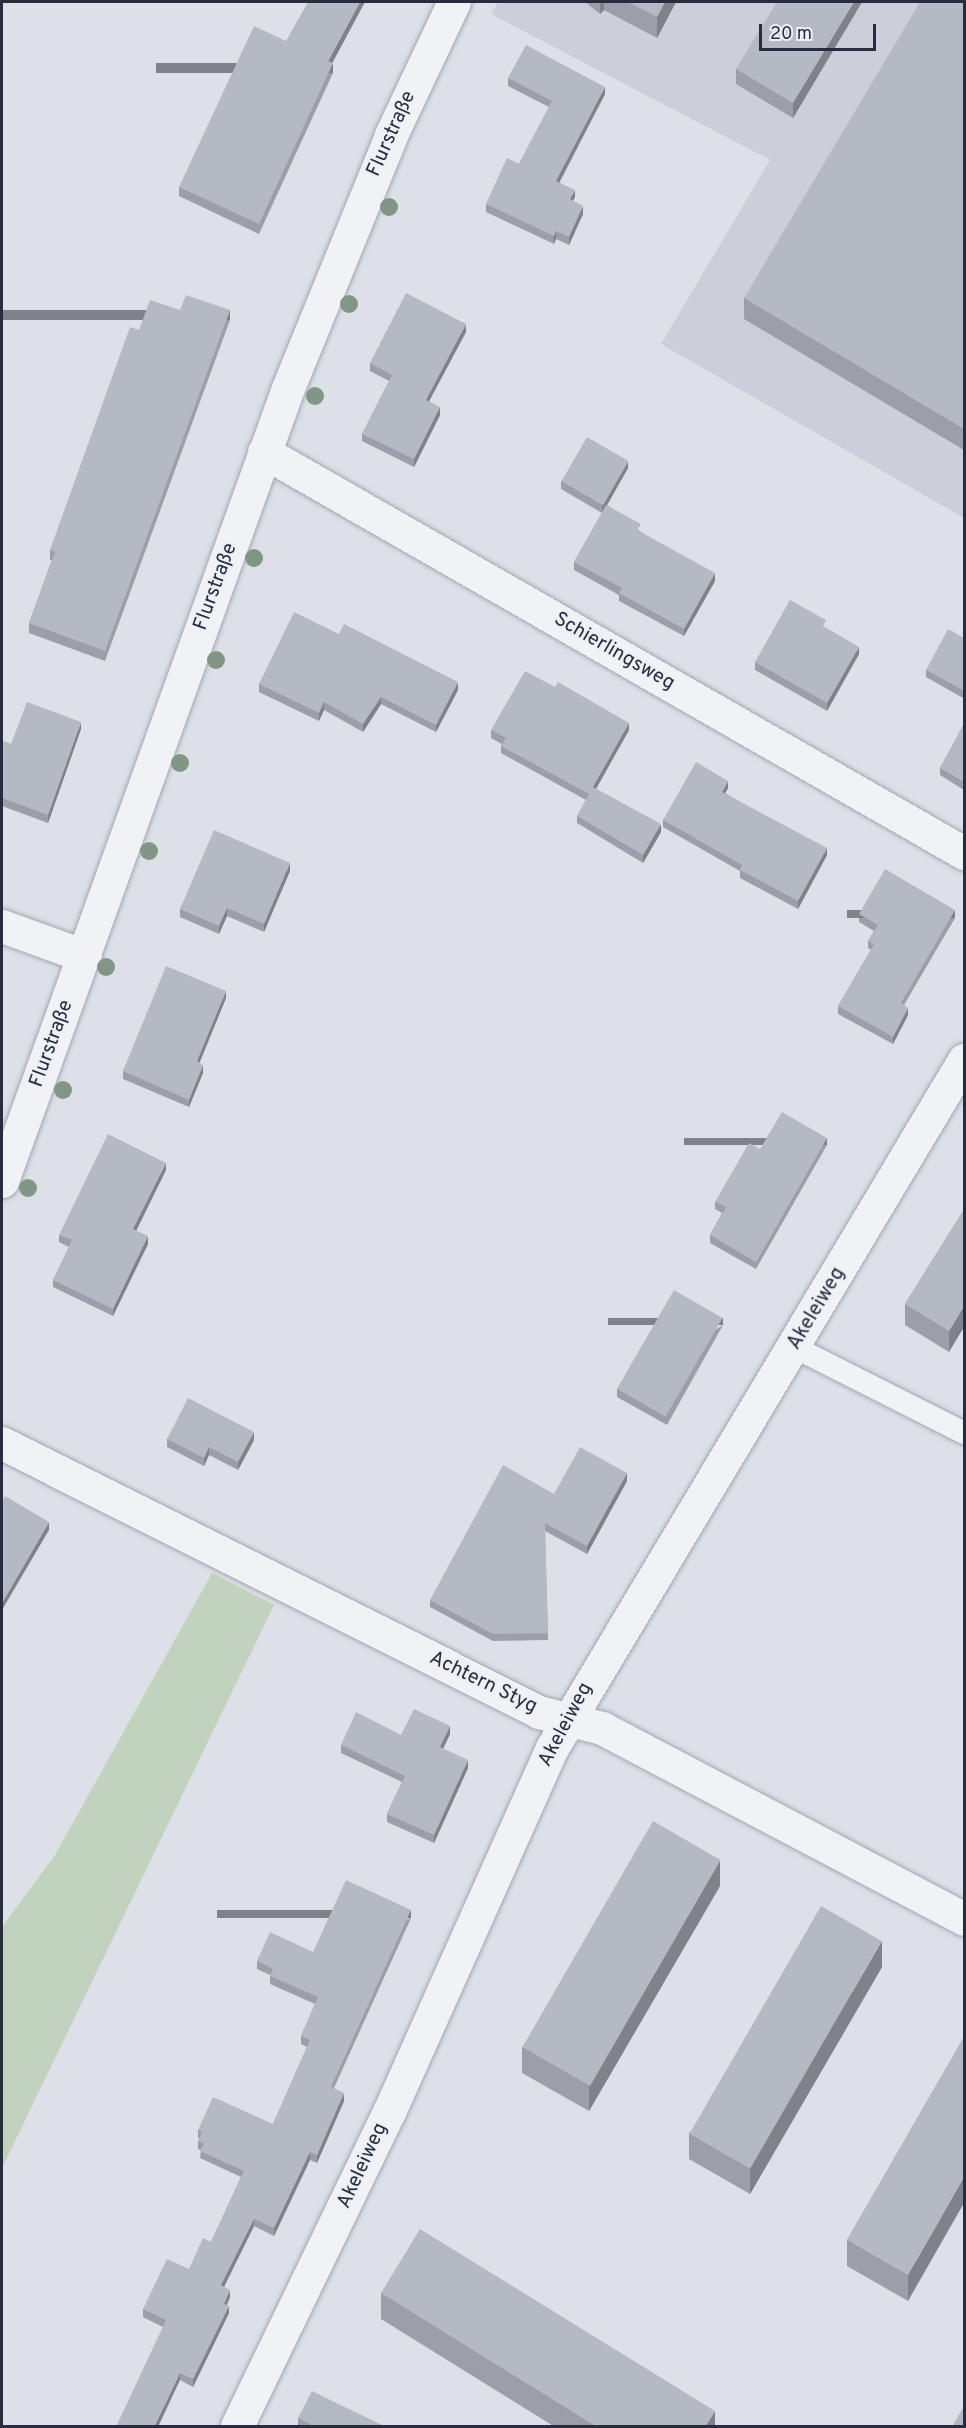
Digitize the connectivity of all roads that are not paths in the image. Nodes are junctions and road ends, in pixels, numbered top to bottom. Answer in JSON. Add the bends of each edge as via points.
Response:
{"nodes":[{"id":1,"x":454,"y":2,"type":"edge"},
{"id":2,"x":264,"y":452,"type":"junction"},
{"id":3,"x":964,"y":853,"type":"edge"},
{"id":4,"x":2,"y":926,"type":"edge"},
{"id":5,"x":84,"y":956,"type":"junction"},
{"id":6,"x":964,"y":1060,"type":"edge"},
{"id":7,"x":2,"y":1181,"type":"edge"},
{"id":8,"x":794,"y":1347,"type":"junction"},
{"id":9,"x":964,"y":1433,"type":"edge"},
{"id":10,"x":2,"y":1443,"type":"edge"},
{"id":11,"x":568,"y":1719,"type":"junction"},
{"id":12,"x":964,"y":1919,"type":"edge"},
{"id":13,"x":237,"y":2427,"type":"edge"}],
"edges":[{"from":1,"to":2,"type":"street","name":"Flurstraße","via":[[387,145]]},
{"from":2,"to":3,"type":"street","name":"Schierlingsweg"},
{"from":2,"to":5,"type":"street","name":"Flurstraße"},
{"from":4,"to":5,"type":"street"},
{"from":5,"to":7,"type":"street","name":"Flurstraße"},
{"from":6,"to":8,"type":"street","name":"Akeleiweg"},
{"from":8,"to":9,"type":"lane"},
{"from":8,"to":11,"type":"street","name":"Akeleiweg"},
{"from":10,"to":11,"type":"street","name":"Achtern Styg","via":[[539,1712]]},
{"from":11,"to":12,"type":"street","name":"Achtern Styg","via":[[602,1728]]},
{"from":11,"to":13,"type":"street","name":"Akeleiweg","via":[[384,2121]]}]}
